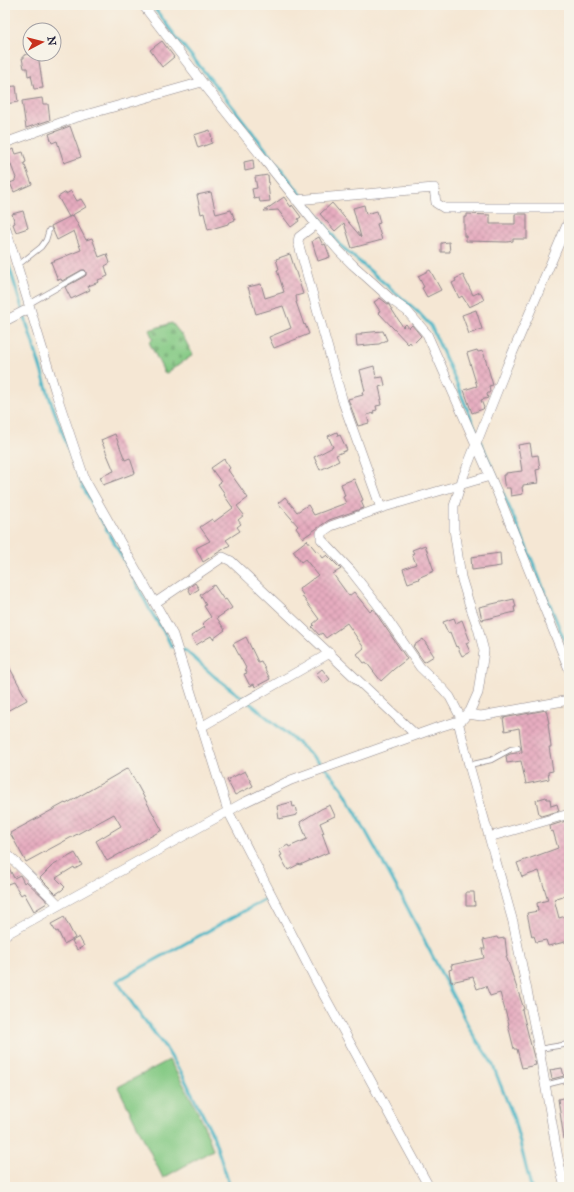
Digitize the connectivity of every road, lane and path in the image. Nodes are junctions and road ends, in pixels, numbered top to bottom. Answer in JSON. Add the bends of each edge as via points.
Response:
{"nodes":[{"id":1,"x":143,"y":5,"type":"edge"},
{"id":2,"x":202,"y":82,"type":"junction"},
{"id":3,"x":5,"y":143,"type":"edge"},
{"id":4,"x":296,"y":200,"type":"junction"},
{"id":5,"x":569,"y":208,"type":"edge"},
{"id":6,"x":569,"y":220,"type":"edge"},
{"id":7,"x":316,"y":224,"type":"junction"},
{"id":8,"x":5,"y":226,"type":"edge"},
{"id":9,"x":49,"y":230,"type":"dead end"},
{"id":10,"x":17,"y":266,"type":"junction"},
{"id":11,"x":83,"y":273,"type":"dead end"},
{"id":12,"x":30,"y":306,"type":"junction"},
{"id":13,"x":5,"y":321,"type":"edge"},
{"id":14,"x":476,"y":445,"type":"junction"},
{"id":15,"x":490,"y":476,"type":"junction"},
{"id":16,"x":461,"y":484,"type":"junction"},
{"id":17,"x":381,"y":508,"type":"junction"},
{"id":18,"x":155,"y":603,"type":"junction"},
{"id":19,"x":330,"y":654,"type":"junction"},
{"id":20,"x":569,"y":669,"type":"edge"},
{"id":21,"x":569,"y":700,"type":"edge"},
{"id":22,"x":462,"y":718,"type":"junction"},
{"id":23,"x":201,"y":727,"type":"junction"},
{"id":24,"x":416,"y":735,"type":"junction"},
{"id":25,"x":518,"y":748,"type":"dead end"},
{"id":26,"x":469,"y":765,"type":"junction"},
{"id":27,"x":228,"y":811,"type":"junction"},
{"id":28,"x":569,"y":814,"type":"edge"},
{"id":29,"x":489,"y":836,"type":"junction"},
{"id":30,"x":5,"y":852,"type":"edge"},
{"id":31,"x":59,"y":905,"type":"junction"},
{"id":32,"x":5,"y":935,"type":"edge"},
{"id":33,"x":569,"y":1044,"type":"edge"},
{"id":34,"x":539,"y":1049,"type":"junction"},
{"id":35,"x":569,"y":1079,"type":"edge"},
{"id":36,"x":545,"y":1085,"type":"junction"},
{"id":37,"x":429,"y":1187,"type":"edge"},
{"id":38,"x":566,"y":1187,"type":"edge"}],
"edges":[{"from":1,"to":2,"type":"street"},
{"from":2,"to":3,"type":"street","via":[[71,119]]},
{"from":2,"to":4,"type":"street"},
{"from":4,"to":5,"type":"street","via":[[434,188],[436,203],[444,208]]},
{"from":4,"to":7,"type":"street"},
{"from":6,"to":14,"type":"street"},
{"from":7,"to":14,"type":"street","via":[[353,265],[407,311],[427,334]]},
{"from":7,"to":17,"type":"street","via":[[300,237],[298,242],[343,402]]},
{"from":8,"to":10,"type":"street"},
{"from":9,"to":10,"type":"lane","via":[[41,247]]},
{"from":10,"to":12,"type":"street"},
{"from":11,"to":12,"type":"lane"},
{"from":12,"to":13,"type":"street"},
{"from":12,"to":18,"type":"street","via":[[85,480]]},
{"from":14,"to":15,"type":"street"},
{"from":14,"to":16,"type":"street"},
{"from":15,"to":16,"type":"street"},
{"from":15,"to":20,"type":"street"},
{"from":16,"to":17,"type":"street"},
{"from":16,"to":22,"type":"street","via":[[454,506],[454,529],[461,577],[484,651],[478,693],[470,711]]},
{"from":17,"to":22,"type":"street","via":[[331,526],[321,534],[321,539],[356,577],[420,667],[450,697]]},
{"from":18,"to":19,"type":"street","via":[[223,557],[231,561]]},
{"from":18,"to":23,"type":"street","via":[[173,635]]},
{"from":19,"to":23,"type":"street"},
{"from":19,"to":24,"type":"street"},
{"from":21,"to":22,"type":"street"},
{"from":22,"to":24,"type":"street"},
{"from":22,"to":26,"type":"street"},
{"from":23,"to":27,"type":"street"},
{"from":24,"to":27,"type":"street","via":[[291,780]]},
{"from":25,"to":26,"type":"lane","via":[[491,760]]},
{"from":26,"to":29,"type":"street"},
{"from":27,"to":31,"type":"street"},
{"from":27,"to":37,"type":"street","via":[[314,977]]},
{"from":28,"to":29,"type":"street"},
{"from":29,"to":34,"type":"street","via":[[512,922]]},
{"from":30,"to":31,"type":"street"},
{"from":31,"to":32,"type":"street"},
{"from":33,"to":34,"type":"lane"},
{"from":34,"to":36,"type":"street"},
{"from":35,"to":36,"type":"lane"},
{"from":36,"to":38,"type":"street"}]}
